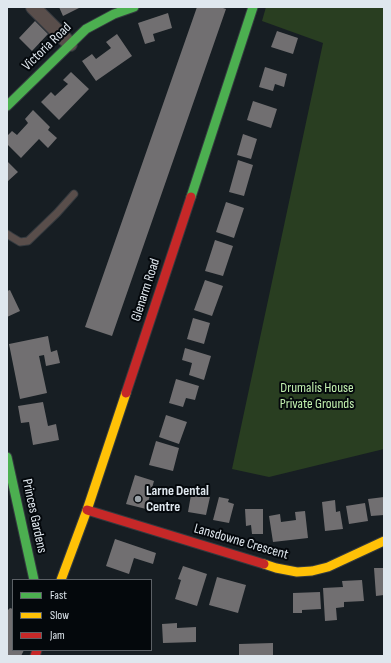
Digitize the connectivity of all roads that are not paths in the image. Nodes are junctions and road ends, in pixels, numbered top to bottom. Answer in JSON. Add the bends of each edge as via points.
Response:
{"nodes":[{"id":1,"x":33,"y":7,"type":"edge"},
{"id":2,"x":134,"y":7,"type":"edge"},
{"id":3,"x":253,"y":7,"type":"edge"},
{"id":4,"x":70,"y":44,"type":"junction"},
{"id":5,"x":7,"y":106,"type":"edge"},
{"id":6,"x":74,"y":194,"type":"dead end"},
{"id":7,"x":7,"y":234,"type":"edge"},
{"id":8,"x":7,"y":457,"type":"edge"},
{"id":9,"x":87,"y":510,"type":"junction"},
{"id":10,"x":384,"y":541,"type":"edge"},
{"id":11,"x":34,"y":579,"type":"edge"},
{"id":12,"x":61,"y":579,"type":"edge"}],
"edges":[{"from":1,"to":4,"type":"street"},
{"from":2,"to":4,"type":"main road","name":"Victoria Road","via":[[86,29]]},
{"from":3,"to":9,"type":"main road","name":"Glenarm Road"},
{"from":4,"to":5,"type":"main road","name":"Victoria Road"},
{"from":6,"to":7,"type":"lane","via":[[28,241],[20,242]]},
{"from":8,"to":11,"type":"main road","name":"Princes Gardens"},
{"from":9,"to":10,"type":"main road","name":"Lansdowne Crescent","via":[[276,568],[297,572],[328,567]]},
{"from":9,"to":12,"type":"main road","name":"Glenarm Road"}]}
